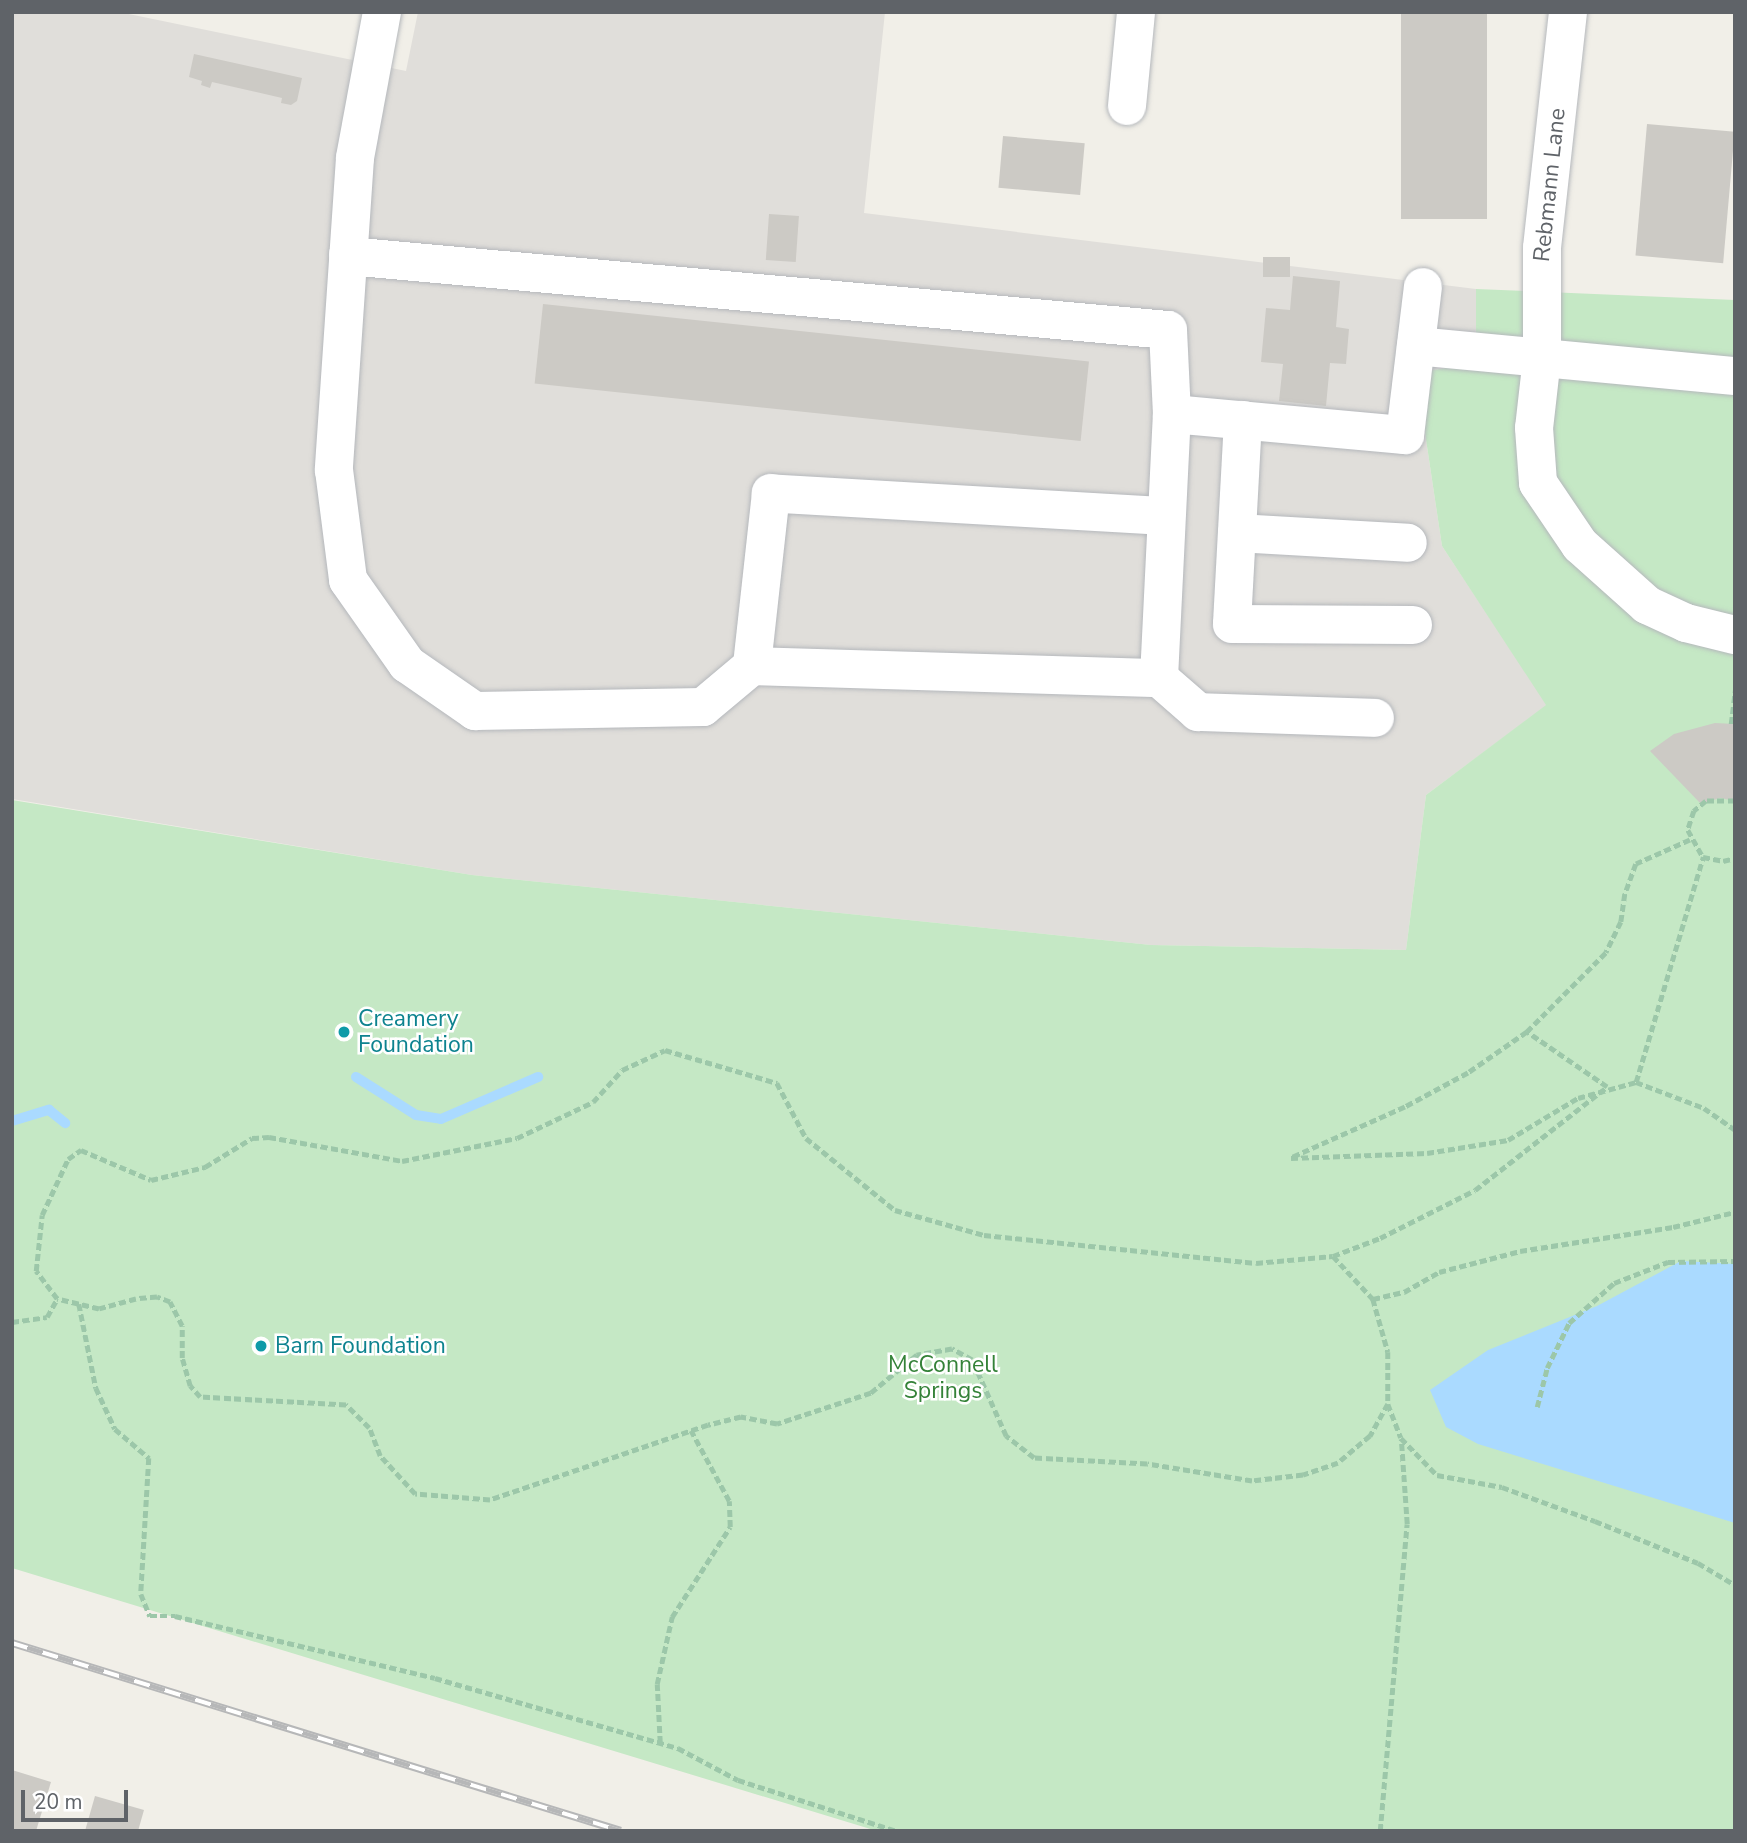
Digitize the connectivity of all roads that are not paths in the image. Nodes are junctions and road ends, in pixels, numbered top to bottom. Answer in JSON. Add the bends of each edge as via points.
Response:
{"nodes":[{"id":1,"x":382,"y":12,"type":"edge"},
{"id":2,"x":1136,"y":12,"type":"edge"},
{"id":3,"x":1568,"y":12,"type":"edge"},
{"id":4,"x":1127,"y":106,"type":"dead end"},
{"id":5,"x":348,"y":256,"type":"junction"},
{"id":6,"x":1423,"y":287,"type":"dead end"},
{"id":7,"x":1416,"y":346,"type":"junction"},
{"id":8,"x":1542,"y":358,"type":"junction"},
{"id":9,"x":1735,"y":376,"type":"edge"},
{"id":10,"x":1172,"y":414,"type":"junction"},
{"id":11,"x":1243,"y":420,"type":"junction"},
{"id":12,"x":1164,"y":516,"type":"junction"},
{"id":13,"x":1237,"y":533,"type":"junction"},
{"id":14,"x":1408,"y":543,"type":"dead end"},
{"id":15,"x":1413,"y":625,"type":"dead end"},
{"id":16,"x":1735,"y":635,"type":"edge"},
{"id":17,"x":752,"y":667,"type":"junction"},
{"id":18,"x":1159,"y":678,"type":"junction"},
{"id":19,"x":1375,"y":718,"type":"dead end"}],
"edges":[{"from":1,"to":5,"type":"street","via":[[355,158]]},
{"from":2,"to":4,"type":"street"},
{"from":3,"to":8,"type":"street","name":"Rebmann Lane","via":[[1542,248]]},
{"from":5,"to":10,"type":"street","via":[[1168,330]]},
{"from":5,"to":17,"type":"street","via":[[334,470],[348,580],[407,664],[475,711],[703,706]]},
{"from":6,"to":7,"type":"street"},
{"from":7,"to":8,"type":"street"},
{"from":7,"to":11,"type":"street","via":[[1405,435]]},
{"from":8,"to":9,"type":"street"},
{"from":8,"to":16,"type":"street","name":"Rebmann Lane","via":[[1534,428],[1538,483],[1580,545],[1647,605],[1686,623]]},
{"from":10,"to":11,"type":"street"},
{"from":10,"to":12,"type":"street"},
{"from":11,"to":13,"type":"street"},
{"from":12,"to":17,"type":"street","via":[[771,493]]},
{"from":12,"to":18,"type":"street"},
{"from":13,"to":14,"type":"street"},
{"from":13,"to":15,"type":"street","via":[[1232,624]]},
{"from":17,"to":18,"type":"street"},
{"from":18,"to":19,"type":"street","via":[[1198,712]]}]}
